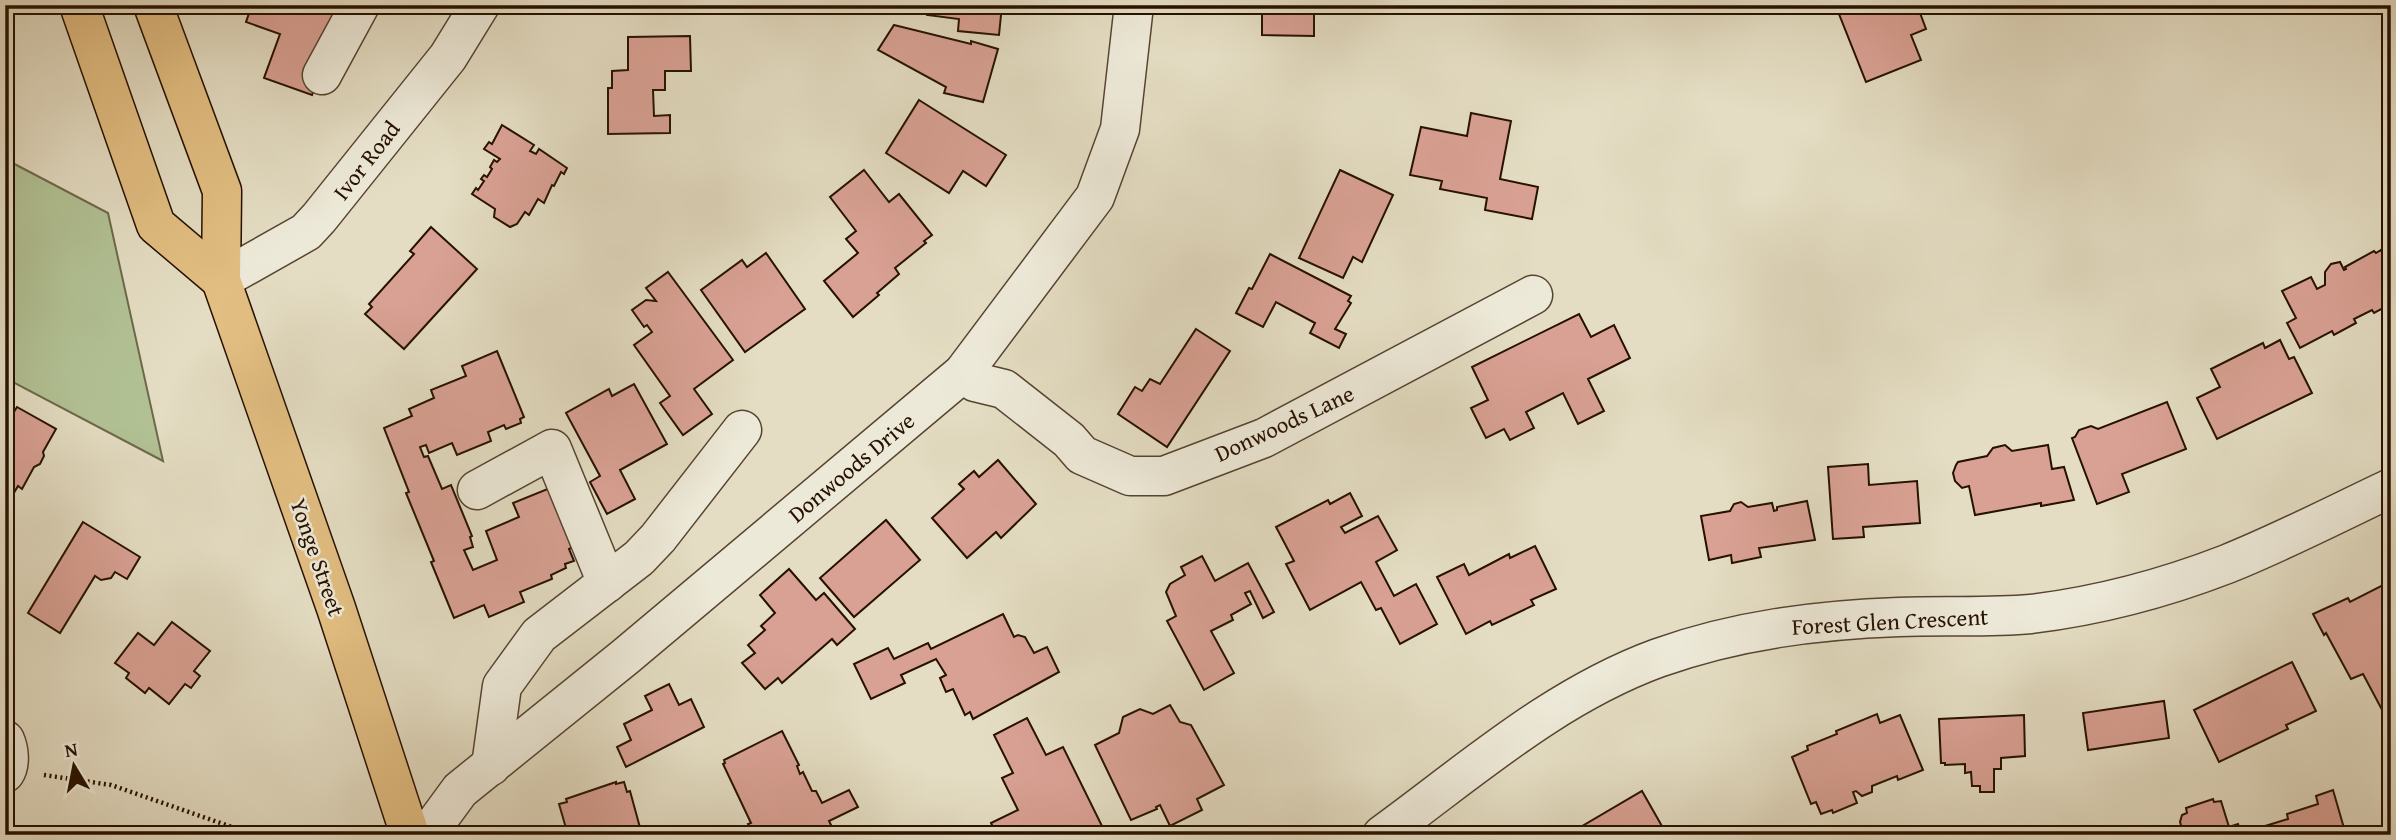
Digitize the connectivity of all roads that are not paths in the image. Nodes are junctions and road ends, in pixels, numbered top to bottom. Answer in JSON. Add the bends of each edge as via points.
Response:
{"nodes":[{"id":1,"x":79,"y":5,"type":"edge"},
{"id":2,"x":153,"y":5,"type":"edge"},
{"id":3,"x":360,"y":5,"type":"edge"},
{"id":4,"x":480,"y":5,"type":"edge"},
{"id":5,"x":1133,"y":5,"type":"edge"},
{"id":6,"x":322,"y":75,"type":"dead end"},
{"id":7,"x":221,"y":280,"type":"junction"},
{"id":8,"x":1533,"y":295,"type":"dead end"},
{"id":9,"x":962,"y":373,"type":"junction"},
{"id":10,"x":742,"y":430,"type":"dead end"},
{"id":11,"x":2391,"y":488,"type":"edge"},
{"id":12,"x":477,"y":490,"type":"dead end"},
{"id":13,"x":607,"y":583,"type":"junction"},
{"id":14,"x":491,"y":766,"type":"junction"},
{"id":15,"x":410,"y":835,"type":"edge"},
{"id":16,"x":426,"y":835,"type":"edge"},
{"id":17,"x":1382,"y":835,"type":"edge"}],
"edges":[{"from":1,"to":7,"type":"main road","via":[[156,225]]},
{"from":2,"to":7,"type":"main road","name":"Yonge Street","via":[[222,191]]},
{"from":3,"to":6,"type":"street"},
{"from":4,"to":7,"type":"street","name":"Ivor Road","via":[[448,57],[320,218],[306,232]]},
{"from":5,"to":9,"type":"street","name":"Donwoods Drive","via":[[1120,129],[1095,197]]},
{"from":7,"to":15,"type":"main road","name":"Yonge Street","via":[[337,608]]},
{"from":8,"to":9,"type":"street","name":"Donwoods Lane","via":[[1264,438],[1164,476],[1130,476],[1082,455],[1004,389],[975,382]]},
{"from":9,"to":14,"type":"street","name":"Donwoods Drive"},
{"from":10,"to":13,"type":"street","via":[[658,538]]},
{"from":11,"to":17,"type":"street","name":"Forest Glen Crescent","via":[[2226,564],[2116,598],[2031,614],[1814,622],[1749,633],[1666,656],[1616,676],[1553,710]]},
{"from":12,"to":13,"type":"street","via":[[552,449]]},
{"from":13,"to":14,"type":"street","via":[[539,635],[502,686]]},
{"from":14,"to":16,"type":"street","name":"Donwoods Drive","via":[[460,790]]}]}
